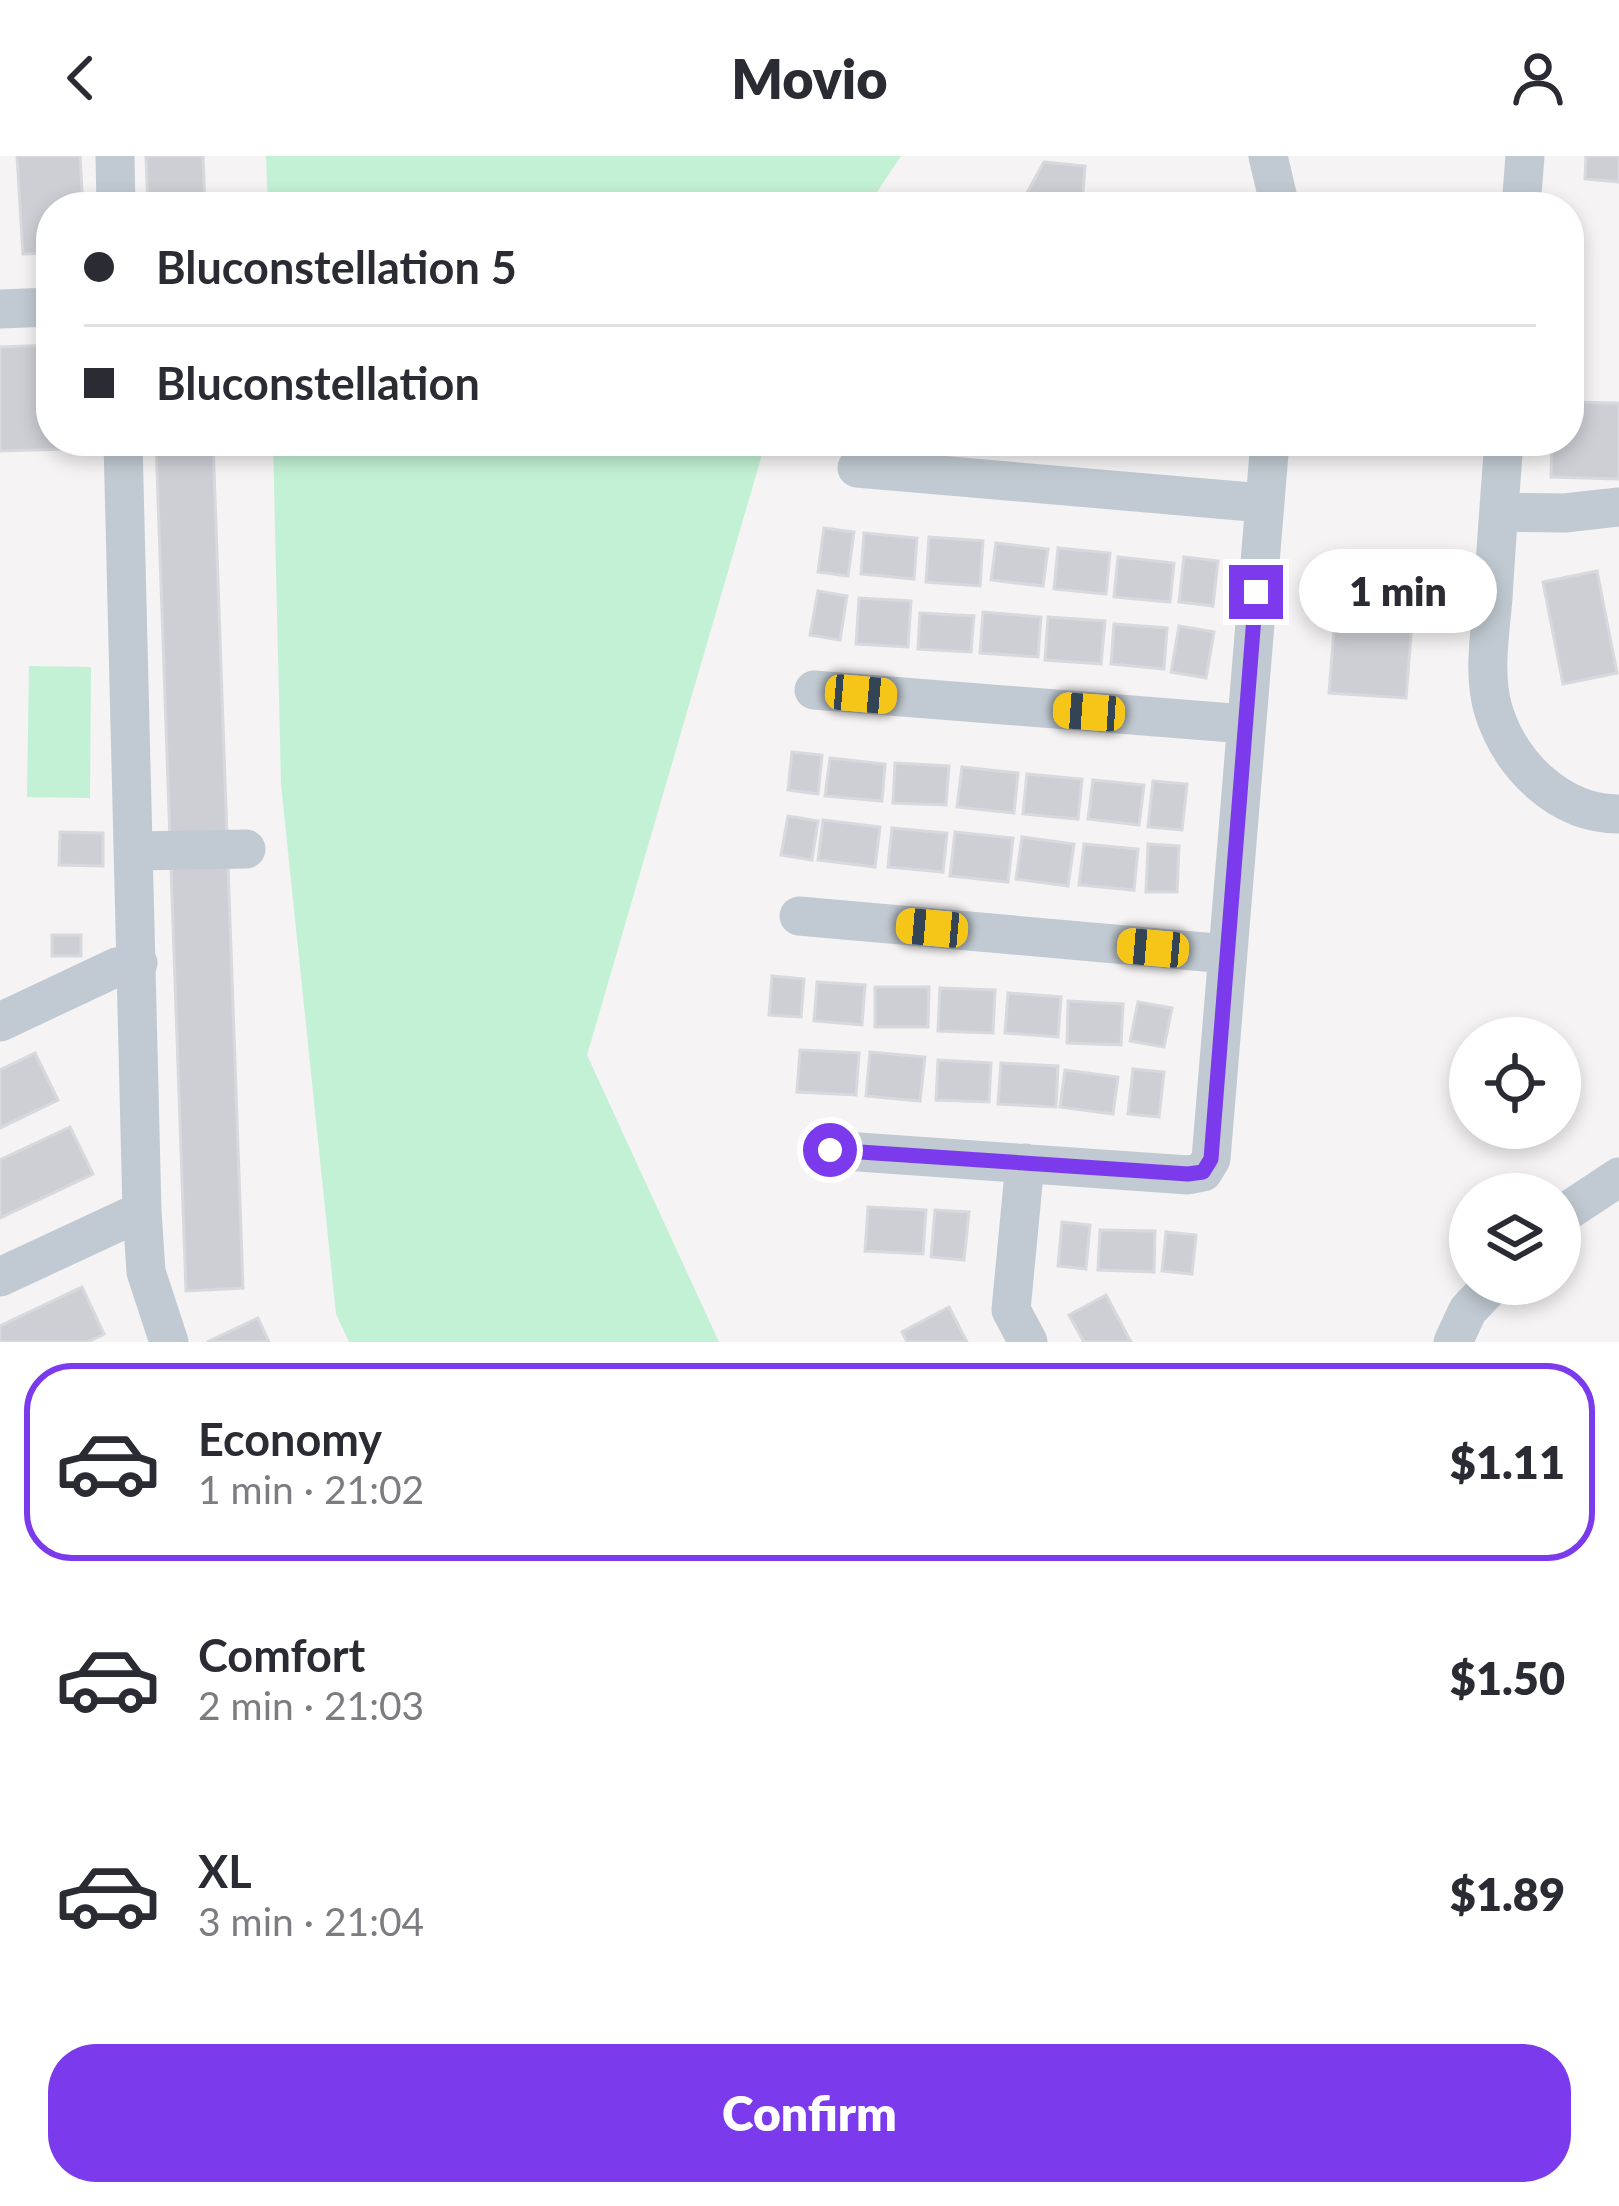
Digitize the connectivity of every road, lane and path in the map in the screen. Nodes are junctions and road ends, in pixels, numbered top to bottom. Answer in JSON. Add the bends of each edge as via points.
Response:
{"nodes":[{"id":1,"x":115,"y":156,"type":"edge"},
{"id":2,"x":1268,"y":156,"type":"edge"},
{"id":3,"x":1294,"y":156,"type":"edge"},
{"id":4,"x":1525,"y":156,"type":"edge"},
{"id":5,"x":116,"y":192,"type":"edge"},
{"id":6,"x":1276,"y":192,"type":"edge"},
{"id":7,"x":1292,"y":192,"type":"edge"},
{"id":8,"x":1522,"y":192,"type":"edge"},
{"id":9,"x":36,"y":308,"type":"edge"},
{"id":10,"x":0,"y":309,"type":"edge"},
{"id":11,"x":123,"y":456,"type":"edge"},
{"id":12,"x":1268,"y":456,"type":"edge"},
{"id":13,"x":1503,"y":456,"type":"edge"},
{"id":14,"x":857,"y":468,"type":"dead end"},
{"id":15,"x":1263,"y":503,"type":"junction"},
{"id":16,"x":1619,"y":507,"type":"edge"},
{"id":17,"x":1499,"y":512,"type":"junction"},
{"id":18,"x":814,"y":690,"type":"dead end"},
{"id":19,"x":1245,"y":724,"type":"junction"},
{"id":20,"x":1619,"y":814,"type":"edge"},
{"id":21,"x":247,"y":849,"type":"dead end"},
{"id":22,"x":134,"y":851,"type":"junction"},
{"id":23,"x":799,"y":916,"type":"dead end"},
{"id":24,"x":1227,"y":954,"type":"junction"},
{"id":25,"x":138,"y":963,"type":"junction"},
{"id":26,"x":0,"y":1022,"type":"edge"},
{"id":27,"x":830,"y":1150,"type":"dead end"},
{"id":28,"x":1025,"y":1163,"type":"junction"},
{"id":29,"x":1619,"y":1177,"type":"edge"},
{"id":30,"x":1581,"y":1202,"type":"edge"},
{"id":31,"x":142,"y":1211,"type":"junction"},
{"id":32,"x":0,"y":1277,"type":"edge"},
{"id":33,"x":1473,"y":1305,"type":"edge"},
{"id":34,"x":169,"y":1342,"type":"edge"},
{"id":35,"x":1028,"y":1342,"type":"edge"},
{"id":36,"x":1453,"y":1342,"type":"edge"}],
"edges":[{"from":1,"to":5,"type":"street"},
{"from":2,"to":6,"type":"street"},
{"from":3,"to":7,"type":"street"},
{"from":4,"to":8,"type":"street"},
{"from":9,"to":10,"type":"street"},
{"from":11,"to":22,"type":"street"},
{"from":12,"to":15,"type":"street"},
{"from":13,"to":17,"type":"street"},
{"from":14,"to":15,"type":"street"},
{"from":15,"to":19,"type":"street"},
{"from":16,"to":17,"type":"street"},
{"from":17,"to":20,"type":"street","via":[[1488,661],[1506,742],[1537,783],[1568,803]]},
{"from":18,"to":19,"type":"street"},
{"from":19,"to":24,"type":"street"},
{"from":21,"to":22,"type":"street"},
{"from":22,"to":25,"type":"street"},
{"from":23,"to":24,"type":"street"},
{"from":24,"to":28,"type":"street","via":[[1211,1159],[1203,1172]]},
{"from":25,"to":26,"type":"street"},
{"from":25,"to":31,"type":"street"},
{"from":27,"to":28,"type":"street"},
{"from":28,"to":35,"type":"street","via":[[1011,1310]]},
{"from":29,"to":30,"type":"street"},
{"from":31,"to":32,"type":"street"},
{"from":31,"to":34,"type":"street","via":[[146,1272]]},
{"from":33,"to":36,"type":"street"}]}
